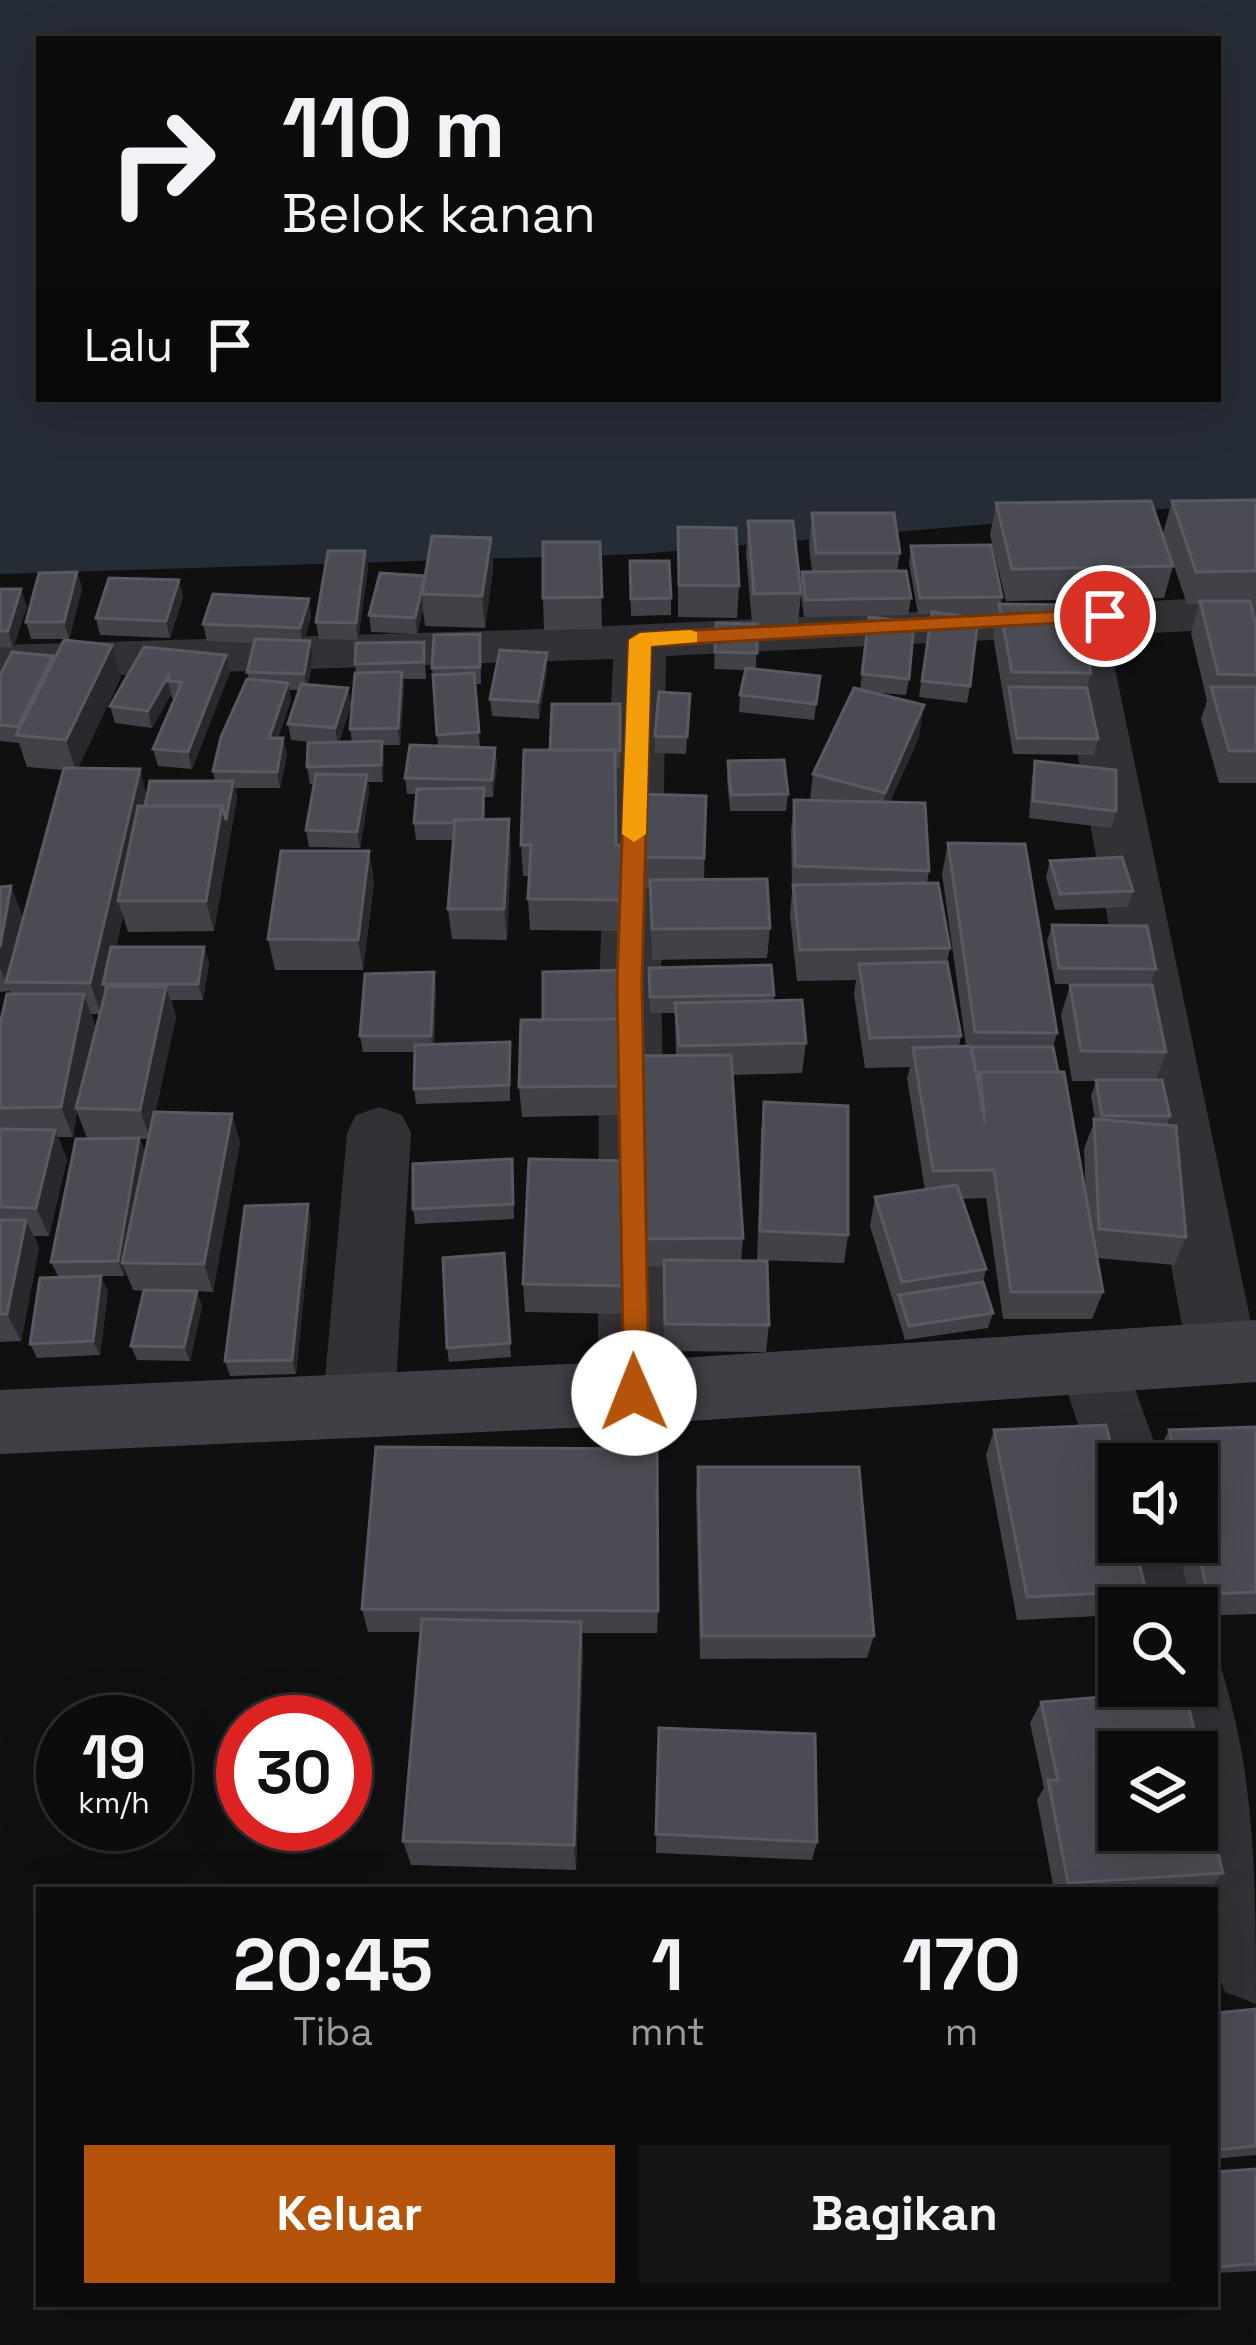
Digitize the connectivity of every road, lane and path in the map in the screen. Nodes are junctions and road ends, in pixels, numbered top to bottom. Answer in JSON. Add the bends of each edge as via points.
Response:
{"nodes":[{"id":1,"x":1256,"y":611,"type":"edge"},
{"id":2,"x":1092,"y":619,"type":"junction"},
{"id":3,"x":640,"y":640,"type":"junction"},
{"id":4,"x":0,"y":662,"type":"edge"},
{"id":5,"x":380,"y":1133,"type":"dead end"},
{"id":6,"x":1239,"y":1352,"type":"edge"},
{"id":7,"x":1093,"y":1361,"type":"junction"},
{"id":8,"x":634,"y":1393,"type":"junction"},
{"id":9,"x":359,"y":1402,"type":"junction"},
{"id":10,"x":0,"y":1422,"type":"edge"},
{"id":11,"x":1118,"y":1443,"type":"edge"},
{"id":12,"x":1195,"y":1707,"type":"edge"},
{"id":13,"x":1256,"y":1961,"type":"edge"}],
"edges":[{"from":1,"to":2,"type":"street"},
{"from":2,"to":3,"type":"street"},
{"from":2,"to":6,"type":"street","via":[[1082,635]]},
{"from":3,"to":4,"type":"street"},
{"from":3,"to":8,"type":"street","via":[[630,983]]},
{"from":5,"to":9,"type":"street"},
{"from":6,"to":7,"type":"street"},
{"from":7,"to":8,"type":"street"},
{"from":7,"to":11,"type":"street"},
{"from":8,"to":9,"type":"street"},
{"from":9,"to":10,"type":"street"},
{"from":12,"to":13,"type":"street"}]}
